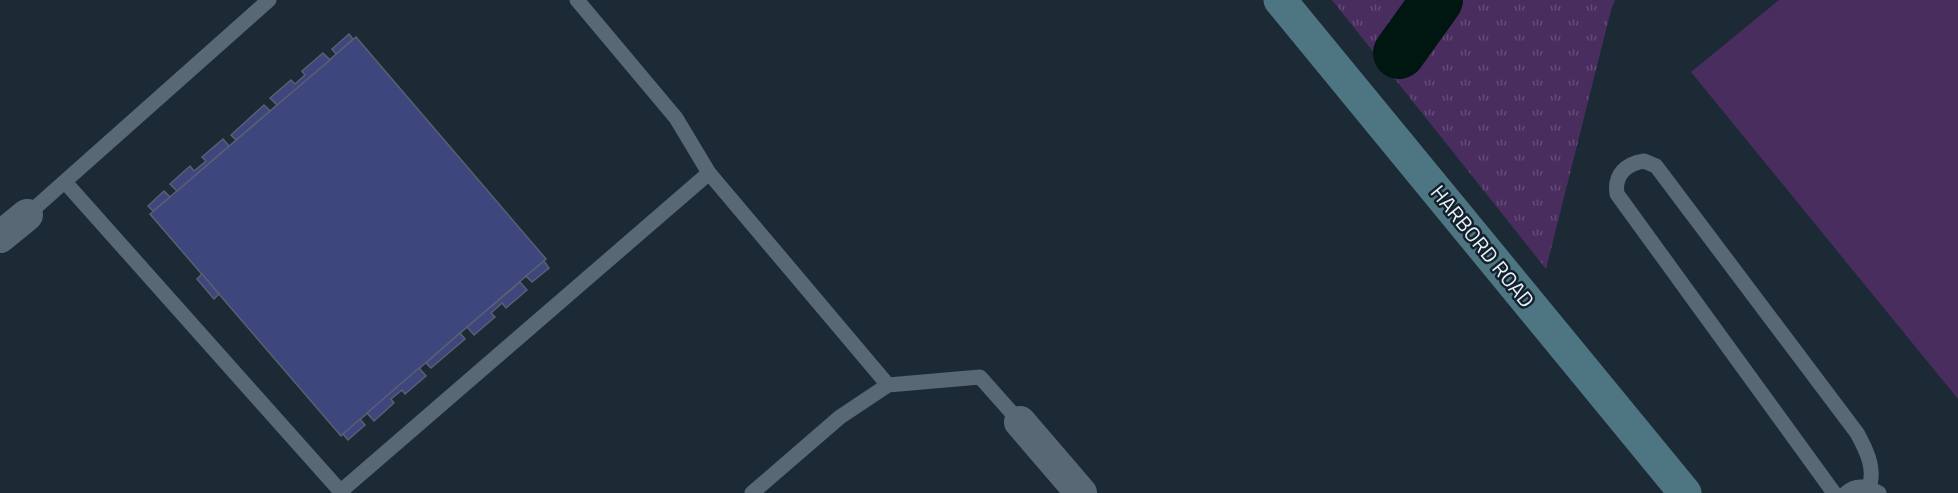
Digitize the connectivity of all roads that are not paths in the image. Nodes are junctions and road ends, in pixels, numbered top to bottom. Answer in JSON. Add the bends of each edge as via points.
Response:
{"nodes":[{"id":1,"x":269,"y":0,"type":"edge"},
{"id":2,"x":577,"y":0,"type":"edge"},
{"id":3,"x":1280,"y":0,"type":"edge"},
{"id":4,"x":709,"y":173,"type":"junction"},
{"id":5,"x":65,"y":182,"type":"junction"},
{"id":6,"x":27,"y":214,"type":"joint"},
{"id":7,"x":0,"y":237,"type":"edge"},
{"id":8,"x":888,"y":385,"type":"junction"},
{"id":9,"x":1020,"y":422,"type":"joint"},
{"id":10,"x":1872,"y":491,"type":"edge"},
{"id":11,"x":341,"y":492,"type":"edge"},
{"id":12,"x":752,"y":493,"type":"edge"},
{"id":13,"x":1081,"y":493,"type":"edge"},
{"id":14,"x":1684,"y":493,"type":"edge"},
{"id":15,"x":1834,"y":493,"type":"edge"},
{"id":16,"x":1846,"y":493,"type":"edge"}],
"edges":[{"from":1,"to":5,"type":"lane"},
{"from":2,"to":4,"type":"lane","via":[[676,118]]},
{"from":3,"to":14,"type":"main road","name":"HARBORD ROAD"},
{"from":4,"to":8,"type":"lane"},
{"from":4,"to":11,"type":"lane"},
{"from":5,"to":6,"type":"lane"},
{"from":5,"to":11,"type":"lane"},
{"from":6,"to":7,"type":"street"},
{"from":8,"to":9,"type":"lane","via":[[980,377]]},
{"from":8,"to":12,"type":"lane","via":[[840,417]]},
{"from":9,"to":13,"type":"street"},
{"from":10,"to":15,"type":"lane","via":[[1868,453],[1656,166],[1644,161],[1628,166],[1617,177],[1617,194]]},
{"from":10,"to":16,"type":"lane","via":[[1852,487]]}]}
